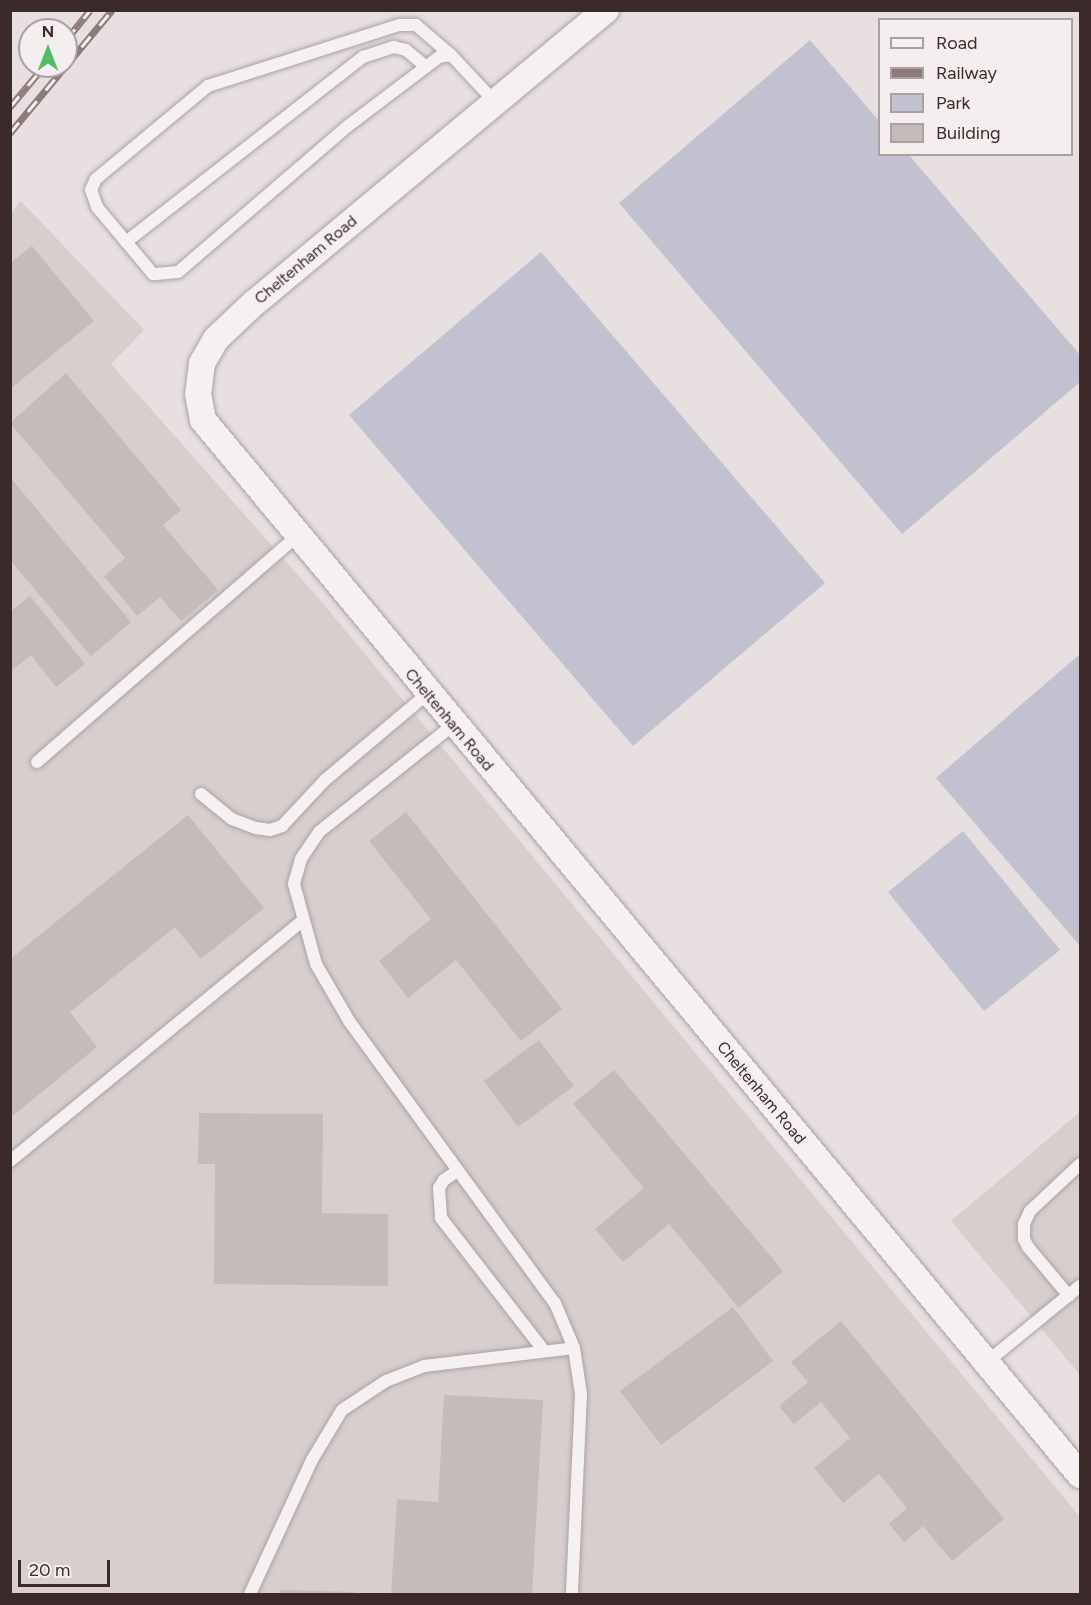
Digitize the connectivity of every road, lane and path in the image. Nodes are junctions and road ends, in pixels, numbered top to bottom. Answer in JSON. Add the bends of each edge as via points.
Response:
{"nodes":[{"id":1,"x":606,"y":10,"type":"edge"},
{"id":2,"x":452,"y":55,"type":"junction"},
{"id":3,"x":426,"y":67,"type":"junction"},
{"id":4,"x":495,"y":102,"type":"junction"},
{"id":5,"x":126,"y":242,"type":"junction"},
{"id":6,"x":296,"y":537,"type":"junction"},
{"id":7,"x":428,"y":694,"type":"junction"},
{"id":8,"x":453,"y":725,"type":"junction"},
{"id":9,"x":38,"y":762,"type":"dead end"},
{"id":10,"x":201,"y":794,"type":"dead end"},
{"id":11,"x":302,"y":922,"type":"junction"},
{"id":12,"x":10,"y":1161,"type":"edge"},
{"id":13,"x":1080,"y":1164,"type":"edge"},
{"id":14,"x":457,"y":1171,"type":"junction"},
{"id":15,"x":1080,"y":1286,"type":"edge"},
{"id":16,"x":1069,"y":1296,"type":"junction"},
{"id":17,"x":574,"y":1348,"type":"junction"},
{"id":18,"x":544,"y":1351,"type":"junction"},
{"id":19,"x":987,"y":1362,"type":"junction"},
{"id":20,"x":1080,"y":1475,"type":"edge"},
{"id":21,"x":250,"y":1594,"type":"edge"},
{"id":22,"x":572,"y":1594,"type":"edge"}],
"edges":[{"from":1,"to":4,"type":"street","name":"Cheltenham Road"},
{"from":2,"to":3,"type":"lane","via":[[440,57]]},
{"from":2,"to":4,"type":"lane"},
{"from":2,"to":5,"type":"lane","via":[[416,25],[399,25],[208,86],[96,179],[92,190],[97,207]]},
{"from":3,"to":5,"type":"lane","via":[[406,50],[394,47],[363,57]]},
{"from":3,"to":5,"type":"lane","via":[[349,125],[178,272],[153,274]]},
{"from":4,"to":6,"type":"street","name":"Cheltenham Road","via":[[255,302],[216,339],[202,363],[198,394],[203,420]]},
{"from":6,"to":7,"type":"street","name":"Cheltenham Road"},
{"from":6,"to":9,"type":"lane"},
{"from":7,"to":8,"type":"street","name":"Cheltenham Road"},
{"from":7,"to":10,"type":"lane","via":[[325,780],[282,826],[270,830],[232,819]]},
{"from":8,"to":11,"type":"lane","via":[[319,832],[302,859],[294,884]]},
{"from":8,"to":19,"type":"street","name":"Cheltenham Road"},
{"from":11,"to":12,"type":"lane"},
{"from":11,"to":14,"type":"lane","via":[[316,964],[350,1021]]},
{"from":13,"to":16,"type":"lane","via":[[1029,1211],[1023,1224],[1023,1239],[1028,1247]]},
{"from":14,"to":17,"type":"lane","via":[[555,1303]]},
{"from":14,"to":18,"type":"lane","via":[[440,1188],[441,1218]]},
{"from":15,"to":16,"type":"lane"},
{"from":16,"to":19,"type":"lane"},
{"from":17,"to":18,"type":"lane"},
{"from":17,"to":22,"type":"lane","via":[[581,1394]]},
{"from":18,"to":21,"type":"lane","via":[[424,1366],[386,1381],[342,1410],[312,1460]]},
{"from":19,"to":20,"type":"street","name":"Cheltenham Road"}]}
